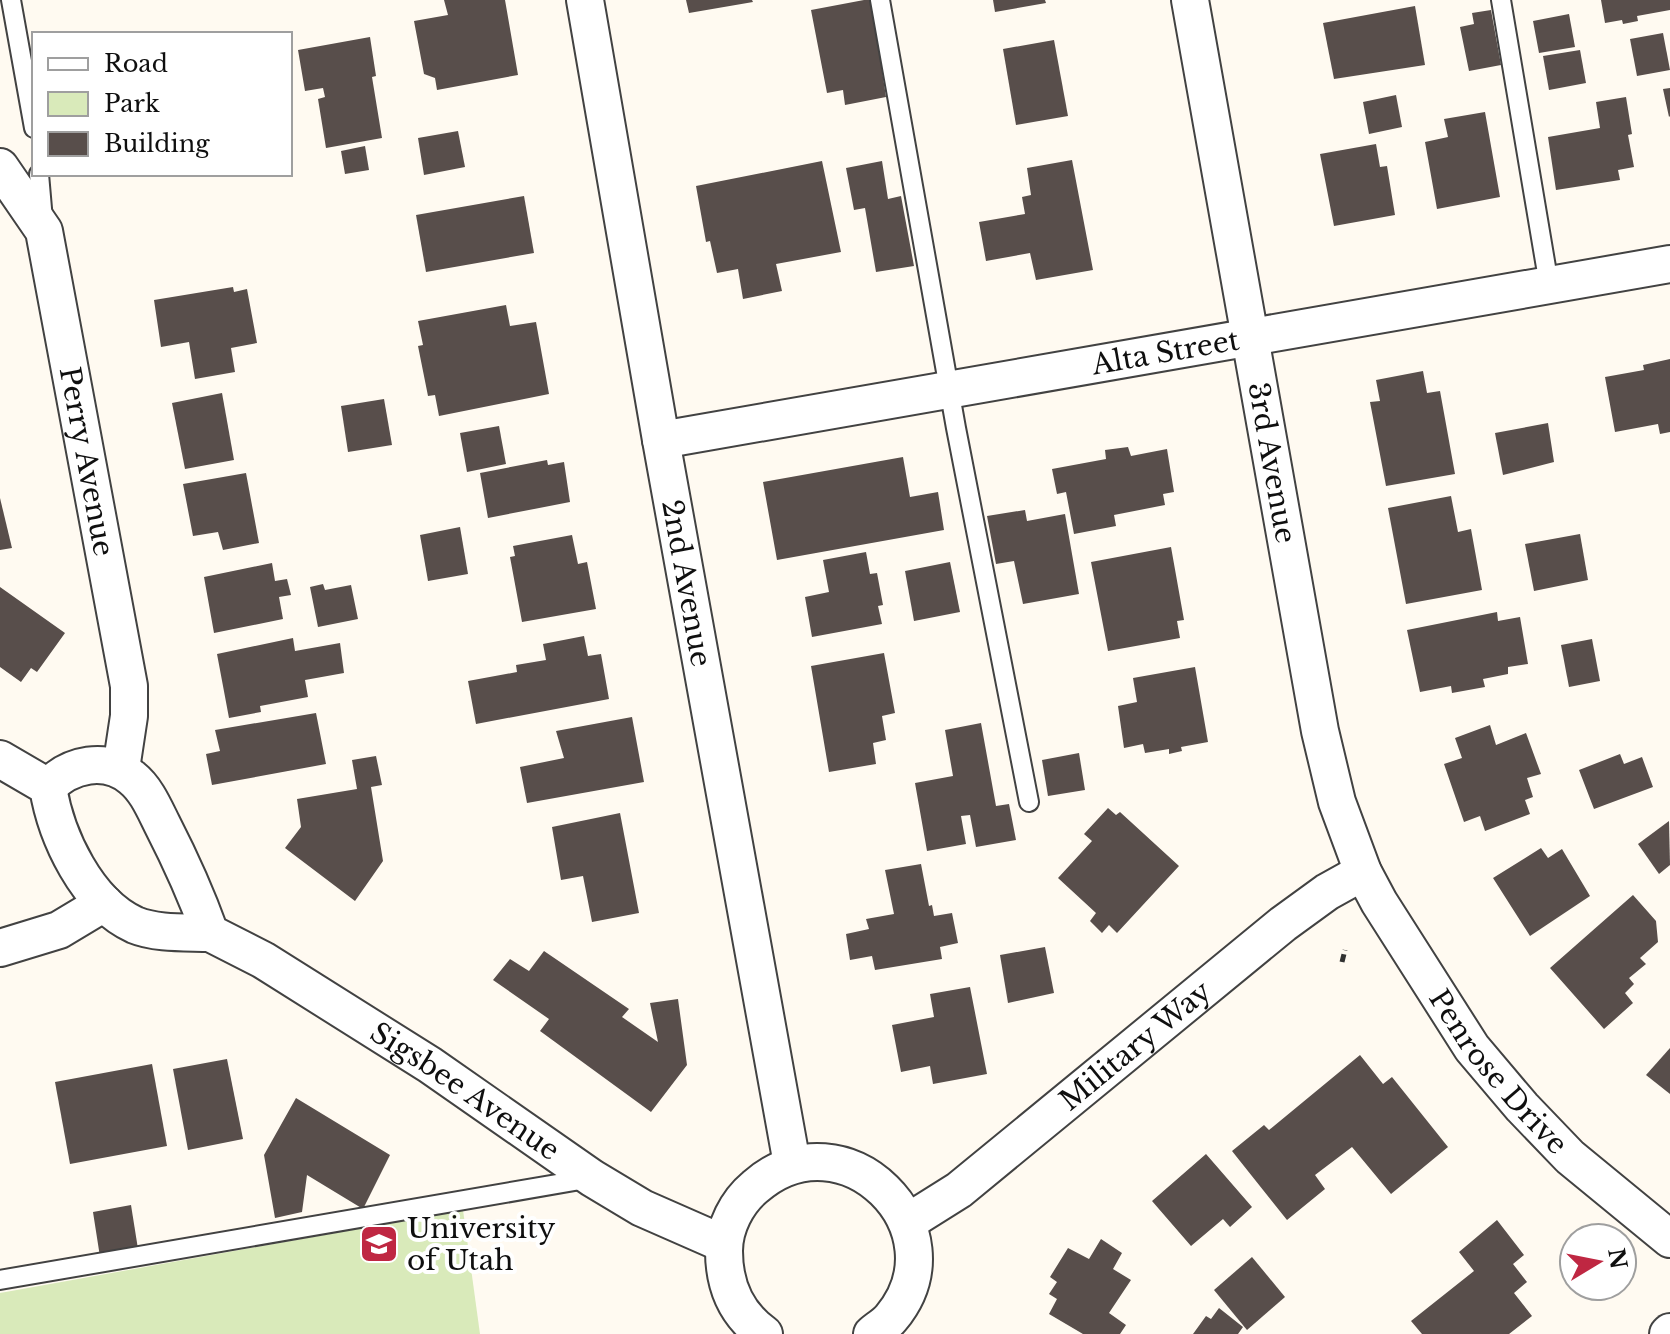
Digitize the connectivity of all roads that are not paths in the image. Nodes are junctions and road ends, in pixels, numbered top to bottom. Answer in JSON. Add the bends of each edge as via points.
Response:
{"nodes":[{"id":1,"x":11,"y":0,"type":"edge"},
{"id":2,"x":585,"y":0,"type":"edge"},
{"id":3,"x":880,"y":0,"type":"edge"},
{"id":4,"x":1190,"y":0,"type":"edge"},
{"id":5,"x":1501,"y":0,"type":"edge"},
{"id":6,"x":32,"y":117,"type":"edge"},
{"id":7,"x":0,"y":167,"type":"edge"},
{"id":8,"x":39,"y":176,"type":"edge"},
{"id":9,"x":44,"y":231,"type":"junction"},
{"id":10,"x":1670,"y":264,"type":"edge"},
{"id":11,"x":1549,"y":285,"type":"junction"},
{"id":12,"x":1249,"y":337,"type":"junction"},
{"id":13,"x":949,"y":390,"type":"junction"},
{"id":14,"x":661,"y":440,"type":"junction"},
{"id":15,"x":0,"y":759,"type":"edge"},
{"id":16,"x":121,"y":769,"type":"junction"},
{"id":17,"x":48,"y":787,"type":"junction"},
{"id":18,"x":1029,"y":802,"type":"dead end"},
{"id":19,"x":1363,"y":872,"type":"junction"},
{"id":20,"x":104,"y":903,"type":"junction"},
{"id":21,"x":210,"y":933,"type":"junction"},
{"id":22,"x":0,"y":948,"type":"edge"},
{"id":23,"x":792,"y":1164,"type":"junction"},
{"id":24,"x":592,"y":1178,"type":"junction"},
{"id":25,"x":908,"y":1222,"type":"junction"},
{"id":26,"x":1670,"y":1239,"type":"edge"},
{"id":27,"x":724,"y":1244,"type":"junction"},
{"id":28,"x":0,"y":1280,"type":"edge"},
{"id":29,"x":764,"y":1334,"type":"edge"},
{"id":30,"x":872,"y":1334,"type":"edge"}],
"edges":[{"from":1,"to":6,"type":"lane"},
{"from":2,"to":14,"type":"street","name":"2nd Avenue"},
{"from":3,"to":13,"type":"lane"},
{"from":4,"to":12,"type":"street","name":"3rd Avenue"},
{"from":5,"to":11,"type":"lane"},
{"from":7,"to":9,"type":"street","name":"Perry Avenue"},
{"from":8,"to":9,"type":"lane"},
{"from":9,"to":16,"type":"street","name":"Perry Avenue","via":[[129,686]]},
{"from":10,"to":11,"type":"street","name":"Alta Street"},
{"from":11,"to":12,"type":"street","name":"Alta Street"},
{"from":12,"to":13,"type":"street","name":"Alta Street"},
{"from":12,"to":19,"type":"street","name":"3rd Avenue","via":[[1320,731],[1337,802]]},
{"from":13,"to":14,"type":"street","name":"Alta Street"},
{"from":13,"to":18,"type":"lane"},
{"from":14,"to":23,"type":"street","name":"2nd Avenue"},
{"from":15,"to":17,"type":"street"},
{"from":16,"to":17,"type":"street","via":[[77,767]]},
{"from":16,"to":21,"type":"street","via":[[153,808],[191,880]]},
{"from":17,"to":20,"type":"street","name":"Sigsbee Avenue","via":[[65,845]]},
{"from":19,"to":25,"type":"street","name":"Military Way","via":[[1283,924],[959,1190]]},
{"from":19,"to":26,"type":"street","name":"Penrose Drive","via":[[1472,1048],[1570,1157]]},
{"from":20,"to":21,"type":"street","name":"Sigsbee Avenue","via":[[135,925]]},
{"from":20,"to":22,"type":"street","via":[[59,930]]},
{"from":21,"to":24,"type":"street","name":"Sigsbee Avenue","via":[[263,960],[430,1065]]},
{"from":23,"to":25,"type":"street","via":[[838,1163],[867,1175],[892,1195]]},
{"from":23,"to":27,"type":"street","via":[[746,1194],[731,1218]]},
{"from":24,"to":27,"type":"street","name":"Sigsbee Avenue","via":[[642,1208]]},
{"from":24,"to":28,"type":"lane"},
{"from":25,"to":30,"type":"street","via":[[913,1256],[908,1289],[891,1319]]},
{"from":27,"to":29,"type":"street","via":[[724,1274],[734,1301]]}]}
